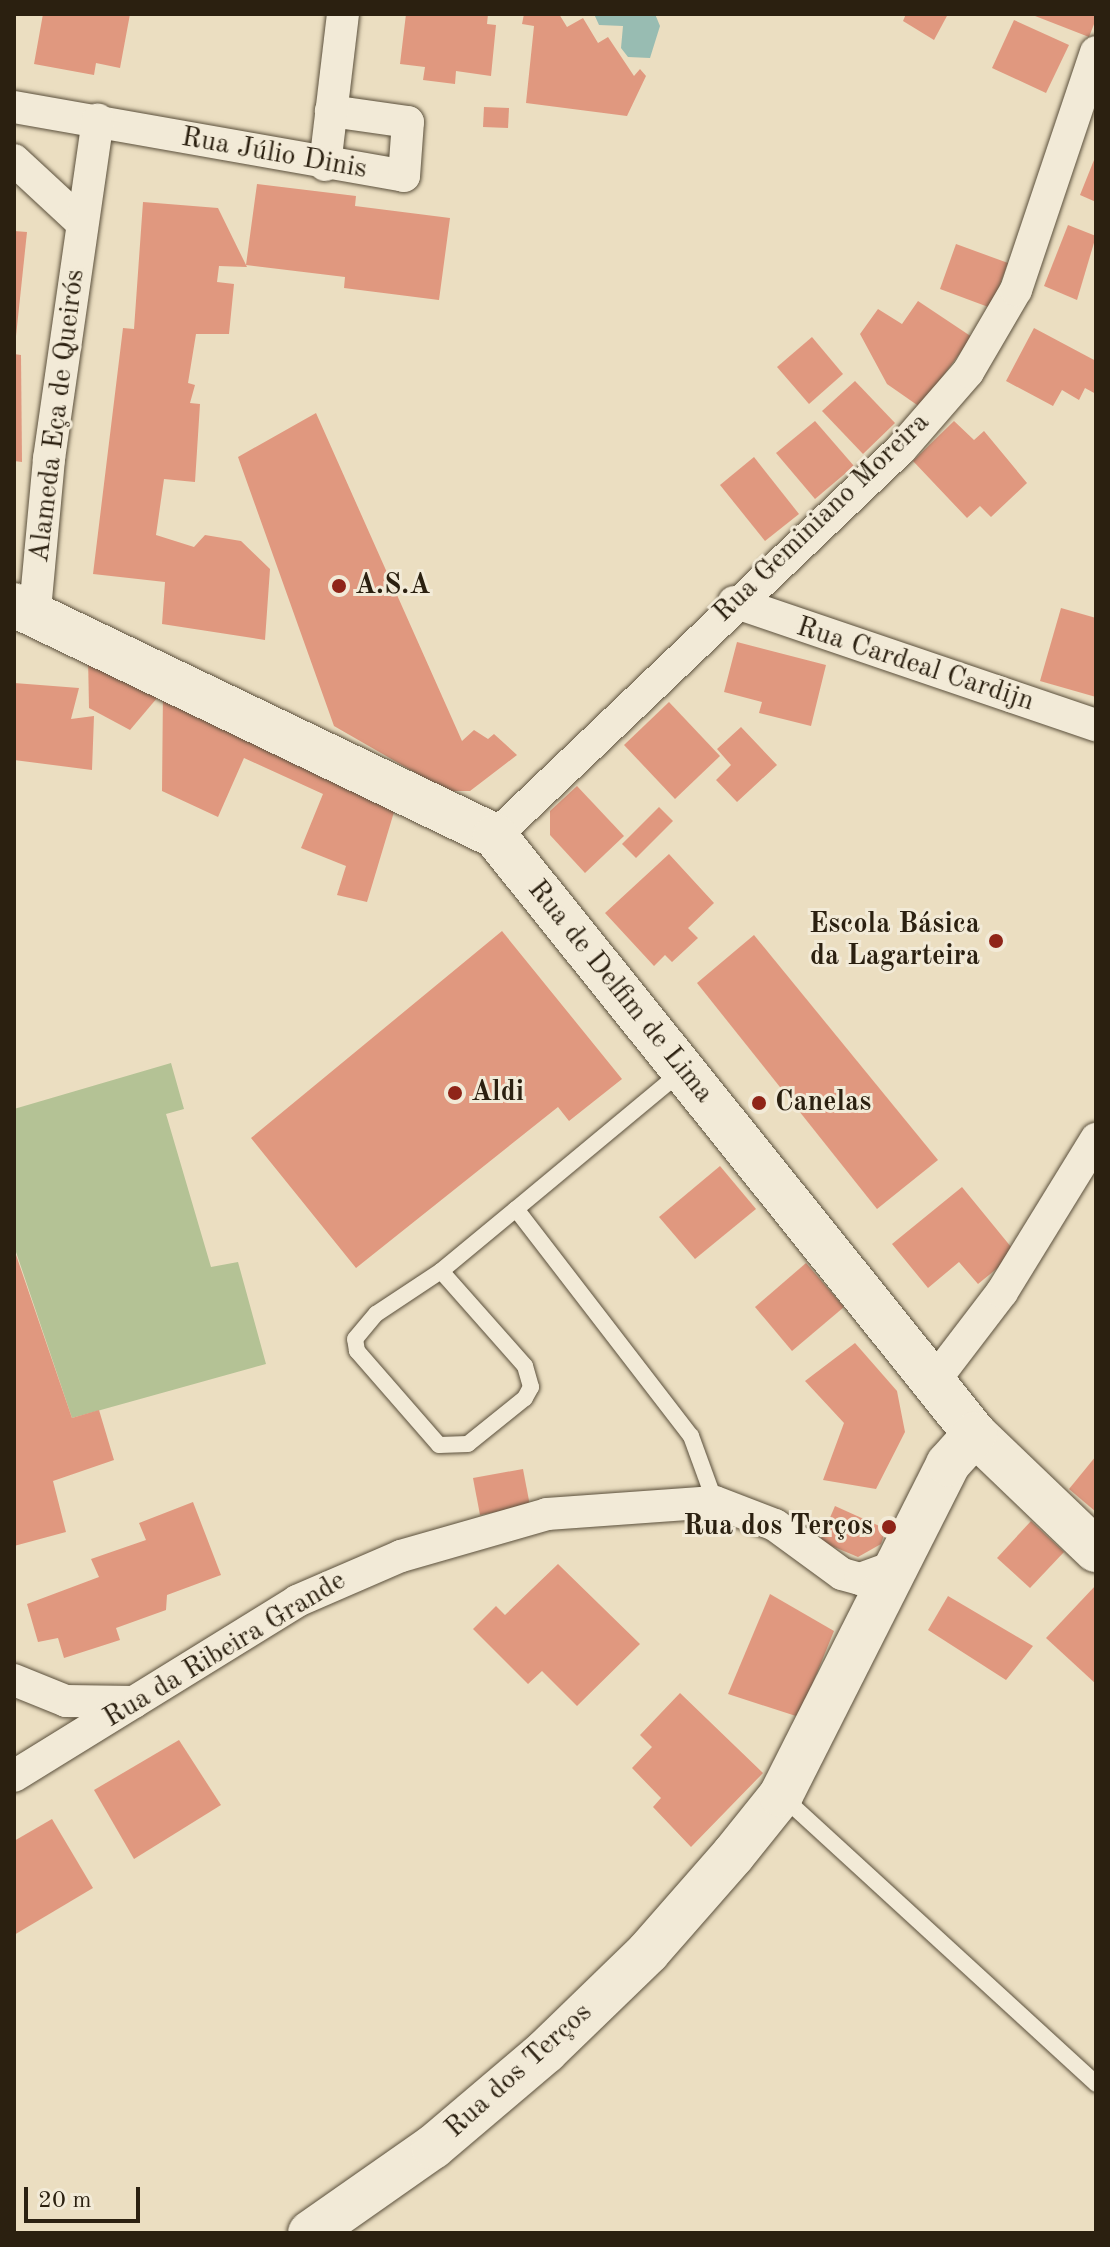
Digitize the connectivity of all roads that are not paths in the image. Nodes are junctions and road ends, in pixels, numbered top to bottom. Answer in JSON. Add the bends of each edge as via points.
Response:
{"nodes":[{"id":1,"x":343,"y":14,"type":"edge"},
{"id":2,"x":1096,"y":52,"type":"edge"},
{"id":3,"x":14,"y":107,"type":"edge"},
{"id":4,"x":331,"y":111,"type":"junction"},
{"id":5,"x":98,"y":120,"type":"junction"},
{"id":6,"x":14,"y":160,"type":"edge"},
{"id":7,"x":325,"y":165,"type":"junction"},
{"id":8,"x":81,"y":222,"type":"junction"},
{"id":9,"x":734,"y":602,"type":"junction"},
{"id":10,"x":24,"y":608,"type":"edge"},
{"id":11,"x":1096,"y":725,"type":"edge"},
{"id":12,"x":495,"y":836,"type":"junction"},
{"id":13,"x":682,"y":1071,"type":"junction"},
{"id":14,"x":1096,"y":1139,"type":"edge"},
{"id":15,"x":516,"y":1209,"type":"junction"},
{"id":16,"x":441,"y":1271,"type":"junction"},
{"id":17,"x":934,"y":1381,"type":"junction"},
{"id":18,"x":975,"y":1434,"type":"junction"},
{"id":19,"x":715,"y":1502,"type":"junction"},
{"id":20,"x":1096,"y":1550,"type":"edge"},
{"id":21,"x":896,"y":1566,"type":"junction"},
{"id":22,"x":14,"y":1680,"type":"edge"},
{"id":23,"x":137,"y":1702,"type":"junction"},
{"id":24,"x":14,"y":1776,"type":"edge"},
{"id":25,"x":781,"y":1795,"type":"junction"},
{"id":26,"x":1096,"y":2084,"type":"edge"},
{"id":27,"x":310,"y":2233,"type":"edge"}],
"edges":[{"from":1,"to":4,"type":"street"},
{"from":2,"to":9,"type":"street","name":"Rua Geminiano Moreira","via":[[1016,290],[968,372],[901,449]]},
{"from":3,"to":5,"type":"street","name":"Rua Júlio Dinis"},
{"from":4,"to":7,"type":"street"},
{"from":4,"to":7,"type":"street","name":"Rua Júlio Dinis","via":[[408,122],[404,176]]},
{"from":5,"to":7,"type":"street","name":"Rua Júlio Dinis"},
{"from":5,"to":8,"type":"street","name":"Alameda Eça de Queirós"},
{"from":6,"to":8,"type":"street"},
{"from":8,"to":10,"type":"street","name":"Alameda Eça de Queirós"},
{"from":9,"to":11,"type":"street","name":"Rua Cardeal Cardijn"},
{"from":9,"to":12,"type":"street","name":"Rua Geminiano Moreira"},
{"from":10,"to":12,"type":"main road","name":"Rua de Delfim de Lima"},
{"from":12,"to":13,"type":"main road","name":"Rua de Delfim de Lima"},
{"from":13,"to":15,"type":"lane"},
{"from":13,"to":17,"type":"main road","name":"Rua de Delfim de Lima"},
{"from":14,"to":17,"type":"street","via":[[1002,1292]]},
{"from":15,"to":16,"type":"lane"},
{"from":15,"to":19,"type":"lane","via":[[691,1436]]},
{"from":16,"to":16,"type":"lane","via":[[531,1379],[525,1398],[455,1448],[439,1445],[357,1351],[355,1339],[376,1314]]},
{"from":17,"to":18,"type":"main road","name":"Rua de Delfim de Lima"},
{"from":18,"to":20,"type":"main road","name":"Rua de Delfim de Lima"},
{"from":18,"to":21,"type":"main road","name":"Rua dos Terços","via":[[948,1464]]},
{"from":19,"to":21,"type":"street","name":"Rua da Ribeira Grande","via":[[775,1525],[842,1574],[860,1579]]},
{"from":19,"to":23,"type":"street","name":"Rua da Ribeira Grande","via":[[547,1514],[401,1556],[297,1601]]},
{"from":21,"to":25,"type":"main road","name":"Rua dos Terços"},
{"from":22,"to":23,"type":"street","via":[[66,1701]]},
{"from":23,"to":24,"type":"street","name":"Rua da Ribeira Grande"},
{"from":25,"to":26,"type":"lane"},
{"from":25,"to":27,"type":"main road","name":"Rua dos Terços","via":[[648,1952],[546,2051],[433,2147]]}]}
